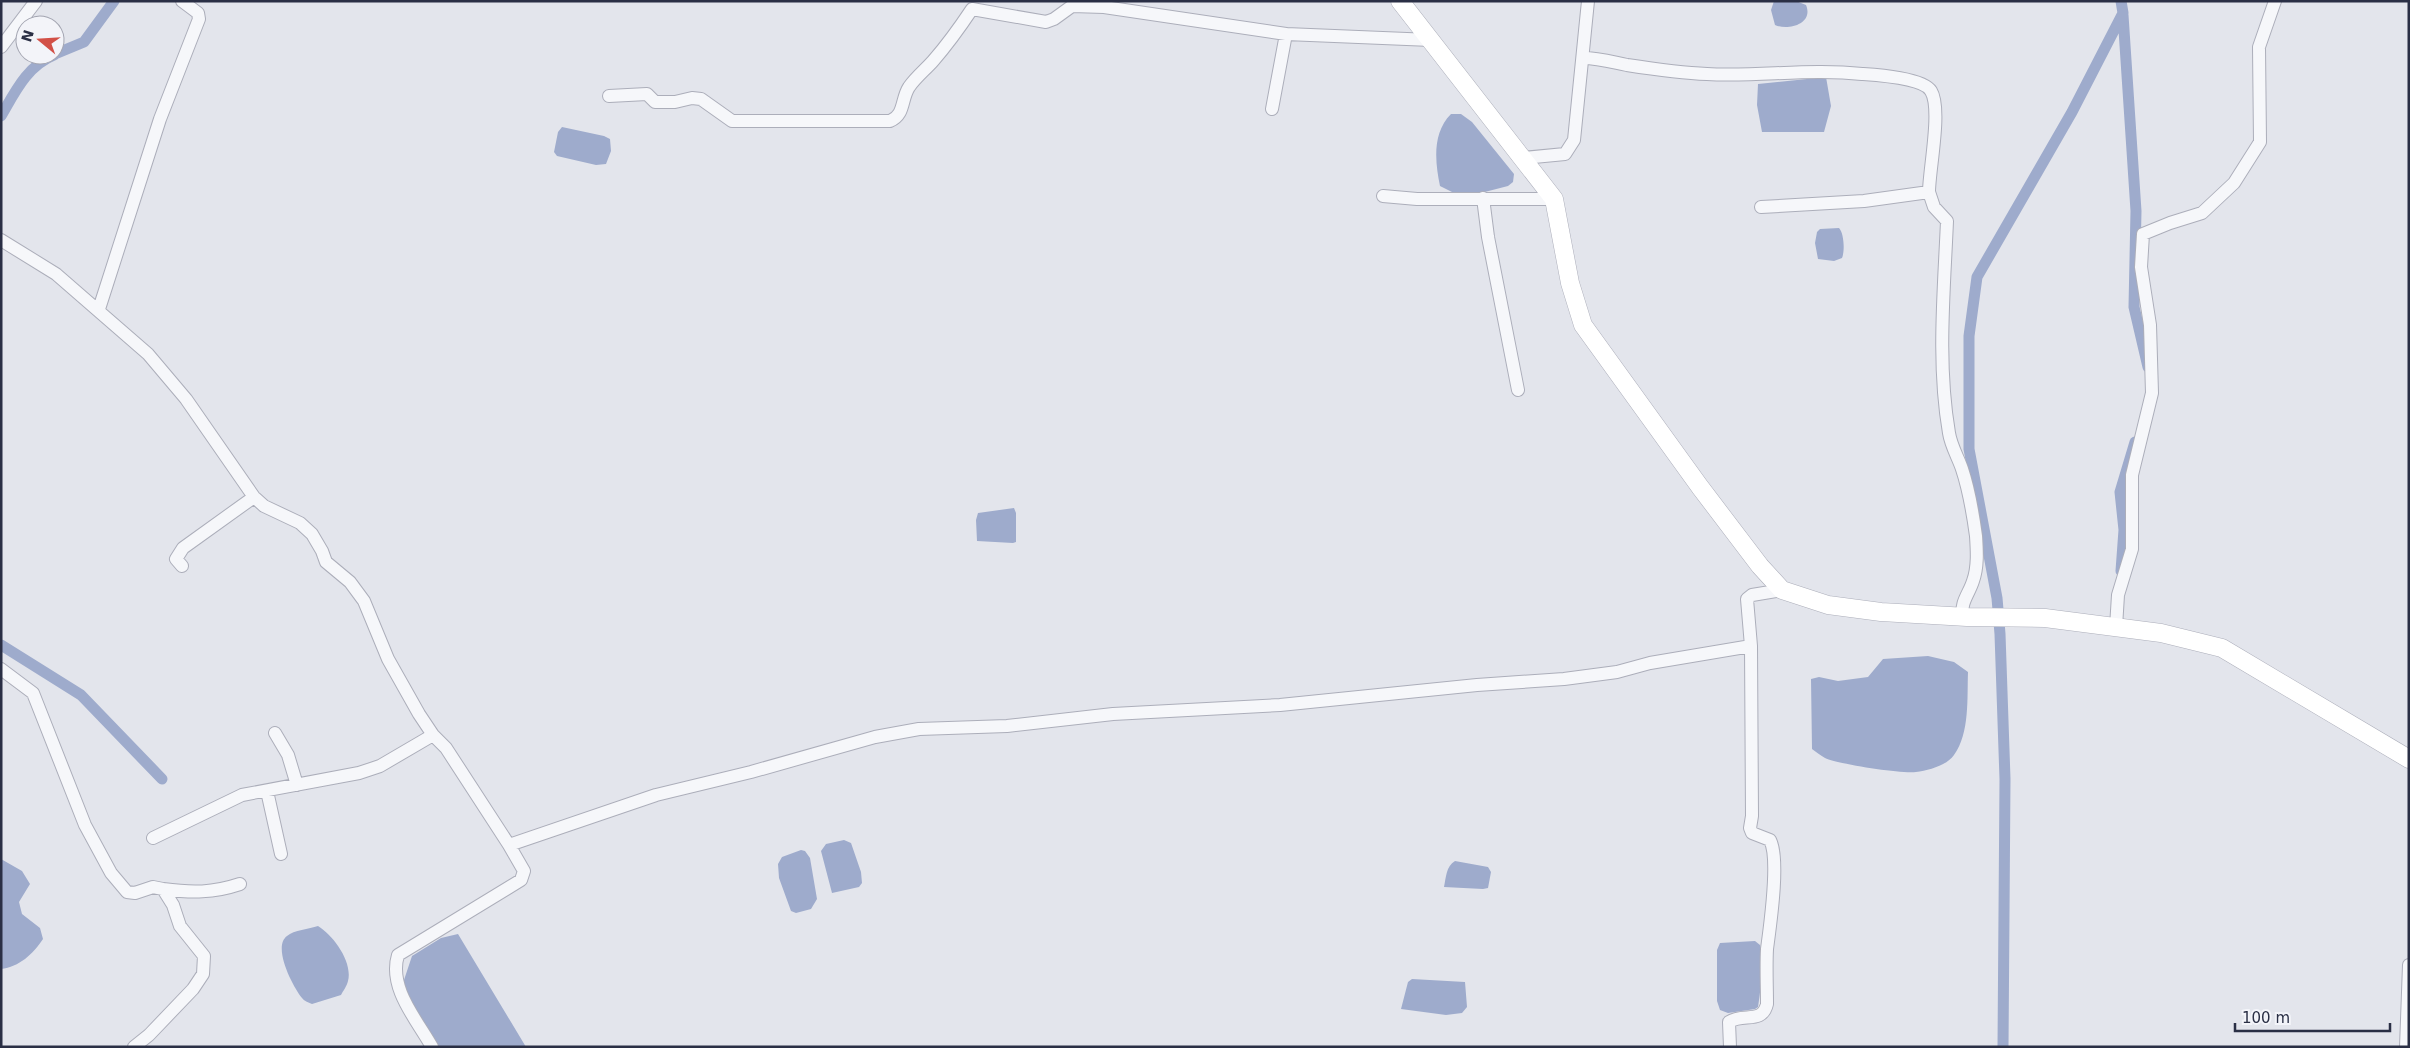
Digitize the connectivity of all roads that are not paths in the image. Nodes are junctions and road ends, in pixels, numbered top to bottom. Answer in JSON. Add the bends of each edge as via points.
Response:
{"nodes":[{"id":1,"x":36,"y":1,"type":"edge"},
{"id":2,"x":182,"y":1,"type":"edge"},
{"id":3,"x":1400,"y":1,"type":"edge"},
{"id":4,"x":1588,"y":1,"type":"edge"},
{"id":5,"x":2276,"y":1,"type":"edge"},
{"id":6,"x":1286,"y":34,"type":"junction"},
{"id":7,"x":1431,"y":40,"type":"junction"},
{"id":8,"x":1,"y":47,"type":"edge"},
{"id":9,"x":1582,"y":58,"type":"junction"},
{"id":10,"x":609,"y":96,"type":"dead end"},
{"id":11,"x":1272,"y":109,"type":"dead end"},
{"id":12,"x":1523,"y":158,"type":"junction"},
{"id":13,"x":1929,"y":192,"type":"junction"},
{"id":14,"x":1384,"y":196,"type":"dead end"},
{"id":15,"x":1483,"y":198,"type":"junction"},
{"id":16,"x":1554,"y":199,"type":"junction"},
{"id":17,"x":1761,"y":207,"type":"dead end"},
{"id":18,"x":1,"y":240,"type":"edge"},
{"id":19,"x":99,"y":309,"type":"junction"},
{"id":20,"x":1518,"y":390,"type":"dead end"},
{"id":21,"x":254,"y":497,"type":"junction"},
{"id":22,"x":182,"y":566,"type":"dead end"},
{"id":23,"x":1782,"y":590,"type":"junction"},
{"id":24,"x":1965,"y":617,"type":"junction"},
{"id":25,"x":2116,"y":627,"type":"junction"},
{"id":26,"x":1751,"y":646,"type":"junction"},
{"id":27,"x":1,"y":669,"type":"edge"},
{"id":28,"x":275,"y":733,"type":"dead end"},
{"id":29,"x":433,"y":735,"type":"junction"},
{"id":30,"x":2409,"y":759,"type":"edge"},
{"id":31,"x":297,"y":785,"type":"junction"},
{"id":32,"x":267,"y":791,"type":"junction"},
{"id":33,"x":153,"y":838,"type":"dead end"},
{"id":34,"x":510,"y":845,"type":"junction"},
{"id":35,"x":282,"y":854,"type":"dead end"},
{"id":36,"x":240,"y":884,"type":"dead end"},
{"id":37,"x":163,"y":889,"type":"junction"},
{"id":38,"x":2409,"y":965,"type":"edge"},
{"id":39,"x":134,"y":1047,"type":"edge"},
{"id":40,"x":432,"y":1047,"type":"edge"},
{"id":41,"x":1730,"y":1047,"type":"edge"},
{"id":42,"x":2406,"y":1047,"type":"edge"}],
"edges":[{"from":1,"to":8,"type":"street"},
{"from":2,"to":19,"type":"street","via":[[198,13],[199,19],[160,119]]},
{"from":3,"to":7,"type":"main road"},
{"from":4,"to":9,"type":"street"},
{"from":5,"to":25,"type":"street","via":[[2259,47],[2260,142],[2234,183],[2202,213],[2143,234],[2141,267],[2150,325],[2152,393],[2132,475],[2132,549],[2118,594]]},
{"from":6,"to":7,"type":"street"},
{"from":6,"to":10,"type":"street","via":[[1104,7],[1072,6],[1046,22],[972,9],[916,78],[904,96],[901,112],[890,121],[732,121],[701,99],[655,102],[647,94]]},
{"from":6,"to":11,"type":"street"},
{"from":7,"to":12,"type":"main road"},
{"from":9,"to":12,"type":"street","via":[[1574,140],[1565,154]]},
{"from":9,"to":13,"type":"street","via":[[1708,74],[1848,72],[1925,85],[1931,91],[1934,105],[1934,151]]},
{"from":12,"to":16,"type":"main road"},
{"from":13,"to":17,"type":"street","via":[[1864,201]]},
{"from":13,"to":24,"type":"street","via":[[1934,207],[1947,221],[1941,356],[1944,391],[1950,436],[1962,469],[1976,536],[1977,566],[1965,597],[1962,610]]},
{"from":14,"to":15,"type":"street"},
{"from":15,"to":16,"type":"street"},
{"from":15,"to":20,"type":"street"},
{"from":16,"to":23,"type":"main road","via":[[1570,283],[1583,325],[1694,479]]},
{"from":18,"to":19,"type":"street","via":[[56,274]]},
{"from":19,"to":21,"type":"street","via":[[148,354],[186,399]]},
{"from":21,"to":22,"type":"street","via":[[183,548],[176,559]]},
{"from":21,"to":29,"type":"street","via":[[264,506],[300,522],[312,534],[326,562],[350,582],[364,601],[388,659]]},
{"from":23,"to":24,"type":"main road","via":[[1828,605]]},
{"from":23,"to":26,"type":"street","via":[[1747,599]]},
{"from":24,"to":25,"type":"main road","via":[[2045,618]]},
{"from":25,"to":30,"type":"main road","via":[[2160,633],[2222,648]]},
{"from":26,"to":34,"type":"street","via":[[1564,679],[1280,705],[1104,715],[1007,726],[919,729],[875,737],[665,792]]},
{"from":26,"to":41,"type":"street","via":[[1750,828],[1752,833],[1770,840],[1774,861],[1771,928],[1765,1012],[1760,1016],[1729,1022]]},
{"from":27,"to":37,"type":"street","via":[[33,693],[84,825],[111,873],[127,892],[136,893],[153,887]]},
{"from":28,"to":31,"type":"street","via":[[288,755]]},
{"from":29,"to":31,"type":"street","via":[[380,766]]},
{"from":29,"to":34,"type":"street","via":[[446,748]]},
{"from":31,"to":32,"type":"street"},
{"from":32,"to":33,"type":"street","via":[[242,795]]},
{"from":32,"to":35,"type":"street"},
{"from":34,"to":40,"type":"street","via":[[524,871],[521,880],[398,955],[395,971],[398,987]]},
{"from":36,"to":37,"type":"street","via":[[197,893]]},
{"from":37,"to":39,"type":"street","via":[[173,904],[180,926],[204,956],[204,974],[149,1035]]},
{"from":38,"to":42,"type":"street"}]}
